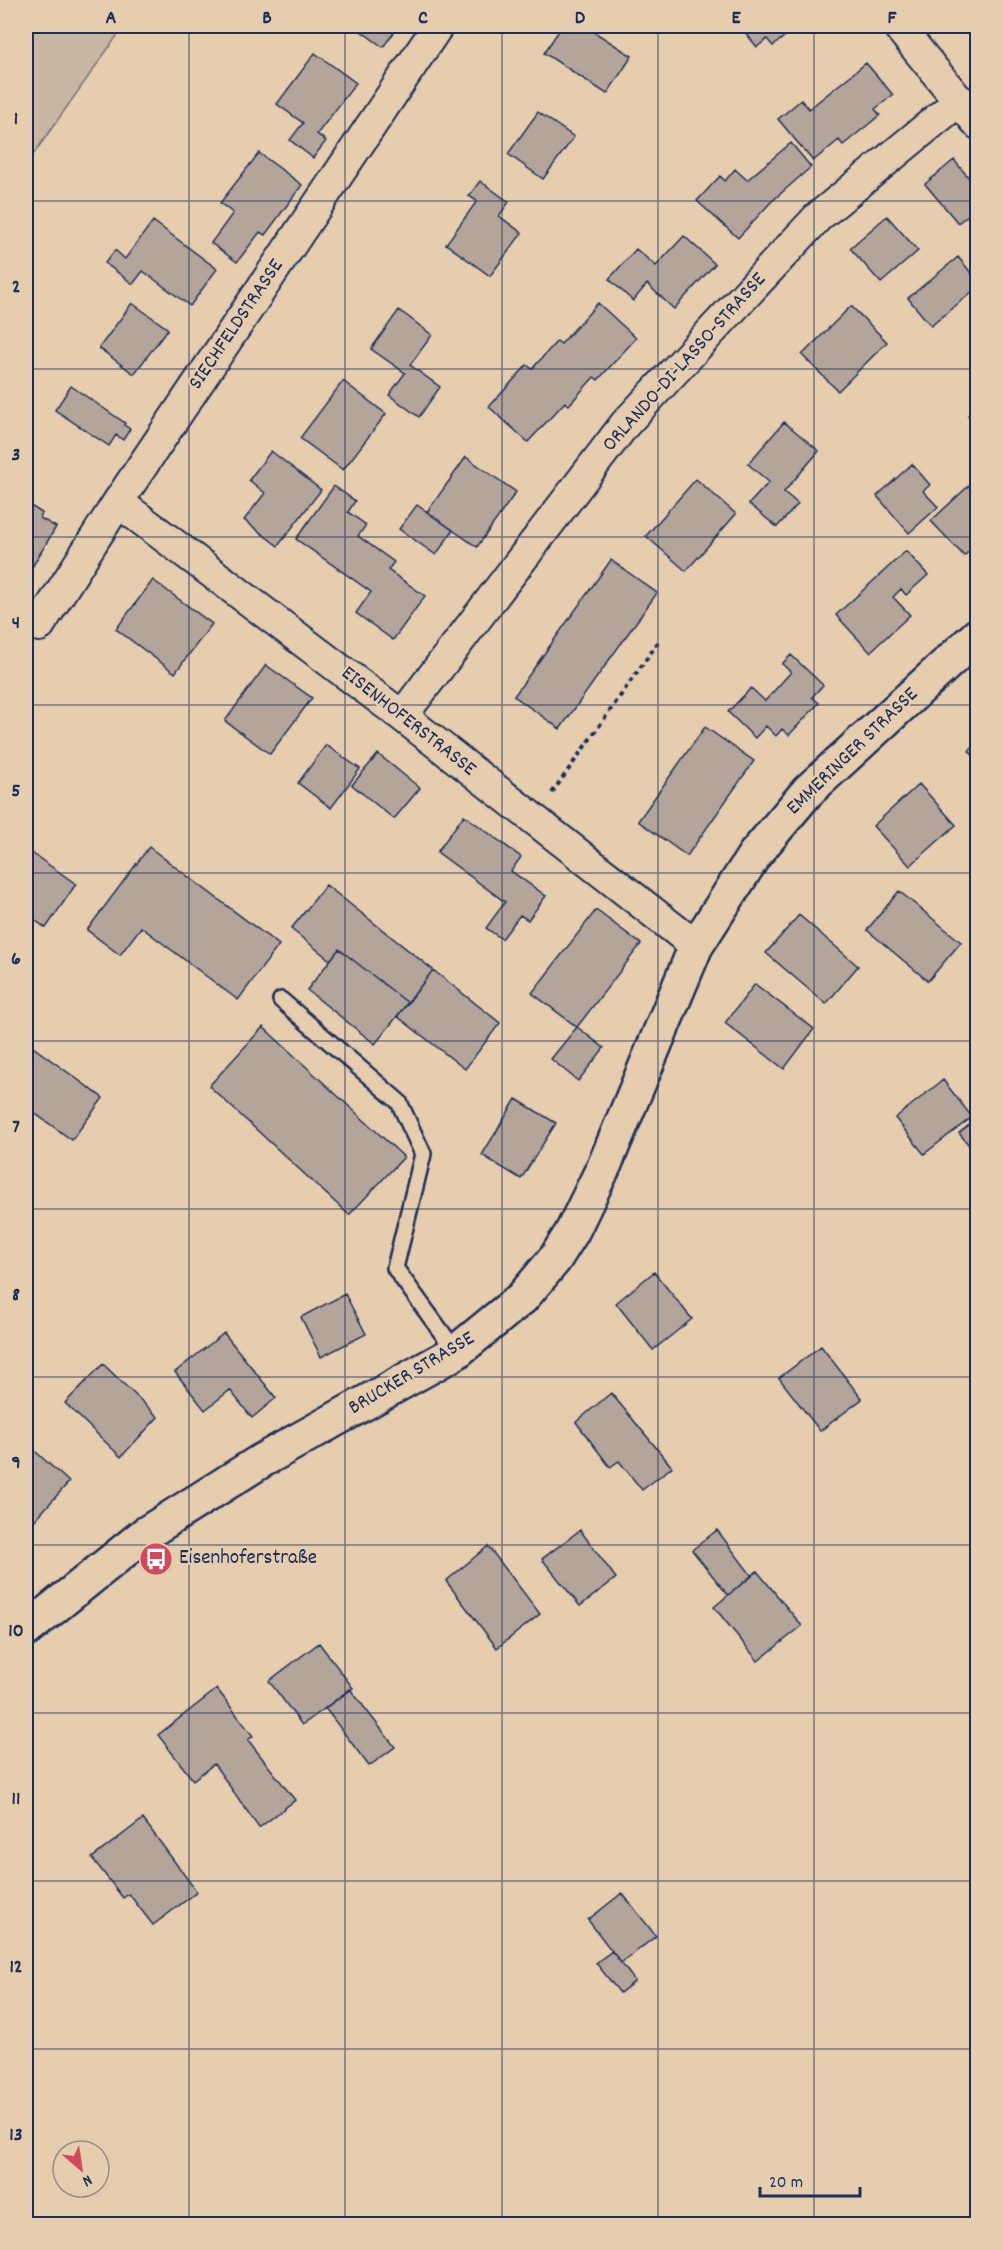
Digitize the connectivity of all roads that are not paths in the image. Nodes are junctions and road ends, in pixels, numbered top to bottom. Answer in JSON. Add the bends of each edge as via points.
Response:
{"nodes":[{"id":1,"x":438,"y":26,"type":"edge"},
{"id":2,"x":898,"y":26,"type":"edge"},
{"id":3,"x":960,"y":100,"type":"junction"},
{"id":4,"x":978,"y":124,"type":"edge"},
{"id":5,"x":118,"y":502,"type":"junction"},
{"id":6,"x":39,"y":626,"type":"dead end"},
{"id":7,"x":978,"y":635,"type":"edge"},
{"id":8,"x":402,"y":716,"type":"junction"},
{"id":9,"x":696,"y":946,"type":"junction"},
{"id":10,"x":281,"y":1000,"type":"dead end"},
{"id":11,"x":672,"y":1005,"type":"joint"},
{"id":12,"x":456,"y":1352,"type":"junction"},
{"id":13,"x":26,"y":1630,"type":"edge"}],
"edges":[{"from":1,"to":5,"type":"street","name":"SIECHFELDSTRASSE"},
{"from":2,"to":3,"type":"street"},
{"from":3,"to":4,"type":"street"},
{"from":3,"to":8,"type":"street","name":"ORLANDO-DI-LASSO-STRASSE","via":[[818,218],[625,424]]},
{"from":5,"to":6,"type":"street","name":"SIECHFELDSTRASSE"},
{"from":5,"to":8,"type":"street","name":"EISENHOFERSTRASSE"},
{"from":7,"to":9,"type":"street","name":"EMMERINGER STRASSE","via":[[808,791],[755,854]]},
{"from":8,"to":9,"type":"street","name":"EISENHOFERSTRASSE"},
{"from":9,"to":11,"type":"street","name":"EMMERINGER STRASSE"},
{"from":10,"to":12,"type":"lane","via":[[399,1102],[423,1154],[395,1268]]},
{"from":11,"to":12,"type":"street","name":"BRUCKER STRASSE","via":[[605,1164],[555,1260],[522,1298]]},
{"from":12,"to":13,"type":"street","name":"BRUCKER STRASSE","via":[[261,1461],[152,1529]]}]}
